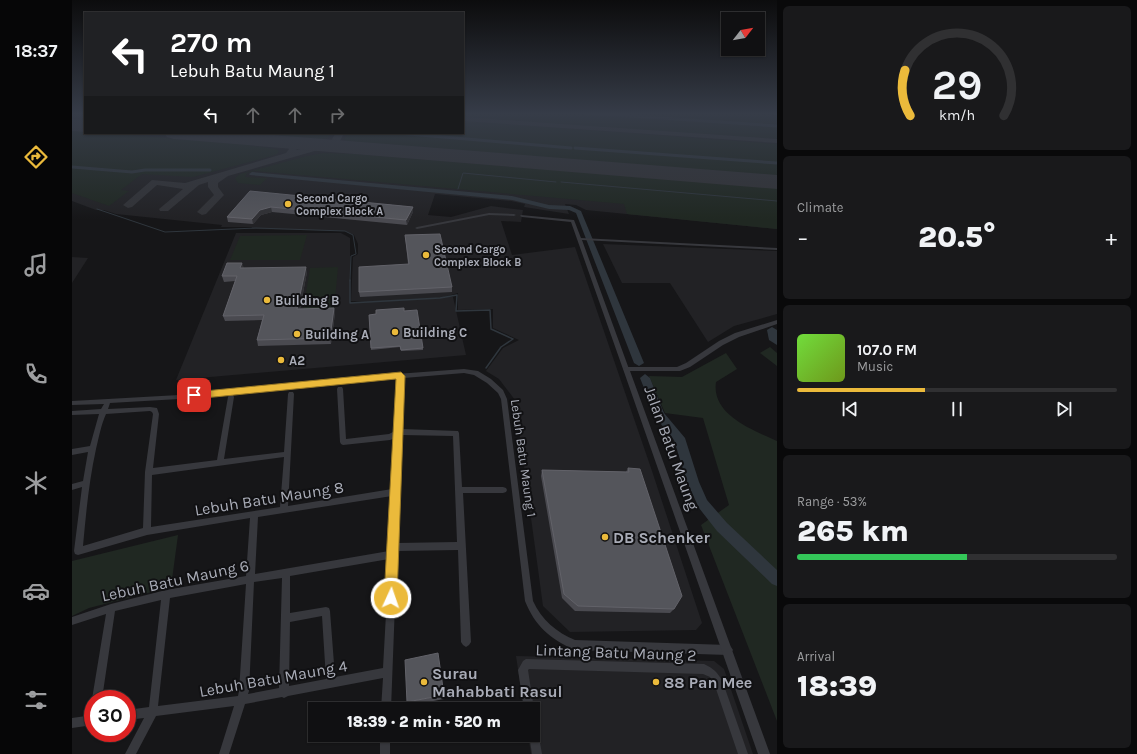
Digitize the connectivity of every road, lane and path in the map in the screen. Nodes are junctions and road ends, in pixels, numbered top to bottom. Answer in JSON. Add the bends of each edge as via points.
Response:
{"nodes":[{"id":1,"x":514,"y":215,"type":"dead end"},
{"id":2,"x":522,"y":216,"type":"dead end"},
{"id":3,"x":418,"y":228,"type":"dead end"},
{"id":4,"x":580,"y":239,"type":"junction"},
{"id":5,"x":777,"y":249,"type":"edge"},
{"id":6,"x":777,"y":322,"type":"edge"},
{"id":7,"x":626,"y":369,"type":"junction"},
{"id":8,"x":401,"y":376,"type":"junction"},
{"id":9,"x":340,"y":388,"type":"dead end"},
{"id":10,"x":291,"y":394,"type":"dead end"},
{"id":11,"x":231,"y":397,"type":"dead end"},
{"id":12,"x":108,"y":401,"type":"junction"},
{"id":13,"x":72,"y":403,"type":"edge"},
{"id":14,"x":103,"y":412,"type":"junction"},
{"id":15,"x":72,"y":413,"type":"edge"},
{"id":16,"x":399,"y":432,"type":"junction"},
{"id":17,"x":93,"y":448,"type":"junction"},
{"id":18,"x":72,"y":452,"type":"edge"},
{"id":19,"x":287,"y":454,"type":"junction"},
{"id":20,"x":220,"y":462,"type":"junction"},
{"id":21,"x":149,"y":472,"type":"junction"},
{"id":22,"x":87,"y":483,"type":"junction"},
{"id":23,"x":72,"y":487,"type":"edge"},
{"id":24,"x":459,"y":490,"type":"junction"},
{"id":25,"x":503,"y":490,"type":"dead end"},
{"id":26,"x":396,"y":492,"type":"junction"},
{"id":27,"x":284,"y":509,"type":"junction"},
{"id":28,"x":254,"y":515,"type":"junction"},
{"id":29,"x":147,"y":531,"type":"junction"},
{"id":30,"x":462,"y":546,"type":"junction"},
{"id":31,"x":393,"y":550,"type":"junction"},
{"id":32,"x":75,"y":552,"type":"edge"},
{"id":33,"x":286,"y":572,"type":"junction"},
{"id":34,"x":250,"y":578,"type":"junction"},
{"id":35,"x":166,"y":594,"type":"junction"},
{"id":36,"x":111,"y":608,"type":"junction"},
{"id":37,"x":286,"y":618,"type":"junction"},
{"id":38,"x":72,"y":621,"type":"edge"},
{"id":39,"x":466,"y":642,"type":"dead end"},
{"id":40,"x":728,"y":650,"type":"junction"},
{"id":41,"x":387,"y":672,"type":"junction"},
{"id":42,"x":331,"y":683,"type":"junction"},
{"id":43,"x":98,"y":690,"type":"edge"},
{"id":44,"x":284,"y":693,"type":"junction"},
{"id":45,"x":242,"y":700,"type":"junction"},
{"id":46,"x":386,"y":702,"type":"edge"},
{"id":47,"x":528,"y":702,"type":"edge"},
{"id":48,"x":152,"y":711,"type":"junction"},
{"id":49,"x":136,"y":714,"type":"edge"},
{"id":50,"x":84,"y":721,"type":"edge"},
{"id":51,"x":72,"y":723,"type":"edge"},
{"id":52,"x":385,"y":742,"type":"edge"},
{"id":53,"x":535,"y":742,"type":"edge"},
{"id":54,"x":130,"y":754,"type":"edge"},
{"id":55,"x":224,"y":754,"type":"edge"},
{"id":56,"x":385,"y":754,"type":"edge"},
{"id":57,"x":537,"y":754,"type":"edge"},
{"id":58,"x":743,"y":754,"type":"edge"},
{"id":59,"x":764,"y":754,"type":"edge"}],
"edges":[{"from":1,"to":3,"type":"street","via":[[489,214]]},
{"from":2,"to":4,"type":"street","name":"Jalan Batu Maung","via":[[573,221]]},
{"from":4,"to":5,"type":"street"},
{"from":4,"to":7,"type":"street","name":"Jalan Batu Maung"},
{"from":6,"to":7,"type":"street","via":[[720,343],[678,369]]},
{"from":7,"to":40,"type":"street","name":"Jalan Batu Maung"},
{"from":8,"to":12,"type":"street","name":"Lebuh Batu Maung 1","via":[[179,397]]},
{"from":8,"to":16,"type":"street"},
{"from":8,"to":40,"type":"street","name":"Lebuh Batu Maung 1","via":[[470,372],[489,381],[501,392],[506,408],[529,601],[533,611],[553,632],[564,641],[575,645]]},
{"from":9,"to":16,"type":"street","via":[[343,442],[390,436]]},
{"from":10,"to":19,"type":"street"},
{"from":11,"to":20,"type":"street"},
{"from":12,"to":13,"type":"street","name":"Lebuh Batu Maung 1"},
{"from":12,"to":14,"type":"street"},
{"from":14,"to":15,"type":"street"},
{"from":14,"to":17,"type":"street"},
{"from":14,"to":21,"type":"street","via":[[155,410]]},
{"from":16,"to":24,"type":"street","via":[[456,433]]},
{"from":16,"to":26,"type":"street"},
{"from":17,"to":18,"type":"street"},
{"from":17,"to":22,"type":"street"},
{"from":19,"to":20,"type":"street"},
{"from":19,"to":27,"type":"street"},
{"from":20,"to":21,"type":"street"},
{"from":21,"to":29,"type":"street"},
{"from":22,"to":23,"type":"street"},
{"from":22,"to":32,"type":"street"},
{"from":24,"to":25,"type":"street"},
{"from":24,"to":30,"type":"street"},
{"from":26,"to":27,"type":"street","name":"Lebuh Batu Maung 8"},
{"from":26,"to":31,"type":"street"},
{"from":27,"to":28,"type":"street","name":"Lebuh Batu Maung 8"},
{"from":28,"to":29,"type":"street","name":"Lebuh Batu Maung 8"},
{"from":28,"to":34,"type":"street"},
{"from":29,"to":32,"type":"street","name":"Lebuh Batu Maung 8"},
{"from":30,"to":31,"type":"street","name":"Lebuh Batu Maung 6"},
{"from":30,"to":39,"type":"street"},
{"from":31,"to":33,"type":"street","name":"Lebuh Batu Maung 6"},
{"from":31,"to":41,"type":"street"},
{"from":33,"to":34,"type":"street","name":"Lebuh Batu Maung 6"},
{"from":33,"to":37,"type":"street"},
{"from":34,"to":35,"type":"street","name":"Lebuh Batu Maung 6"},
{"from":34,"to":45,"type":"street"},
{"from":35,"to":36,"type":"street","name":"Lebuh Batu Maung 6"},
{"from":35,"to":48,"type":"street"},
{"from":36,"to":38,"type":"street","name":"Lebuh Batu Maung 6"},
{"from":36,"to":43,"type":"street"},
{"from":37,"to":42,"type":"street","via":[[326,612]]},
{"from":37,"to":44,"type":"street"},
{"from":40,"to":59,"type":"street","name":"Jalan Batu Maung"},
{"from":41,"to":42,"type":"street","name":"Lebuh Batu Maung 4"},
{"from":41,"to":46,"type":"street"},
{"from":42,"to":44,"type":"street","name":"Lebuh Batu Maung 4"},
{"from":44,"to":45,"type":"street","name":"Lebuh Batu Maung 4"},
{"from":45,"to":48,"type":"street","name":"Lebuh Batu Maung 4"},
{"from":45,"to":55,"type":"street"},
{"from":47,"to":58,"type":"street","name":"Lintang Batu Maung 2","via":[[522,670],[526,664],[704,669],[713,674],[719,683]]},
{"from":48,"to":49,"type":"street","name":"Lebuh Batu Maung 4"},
{"from":48,"to":54,"type":"street"},
{"from":50,"to":51,"type":"street"},
{"from":52,"to":56,"type":"street"},
{"from":53,"to":57,"type":"street"}]}
